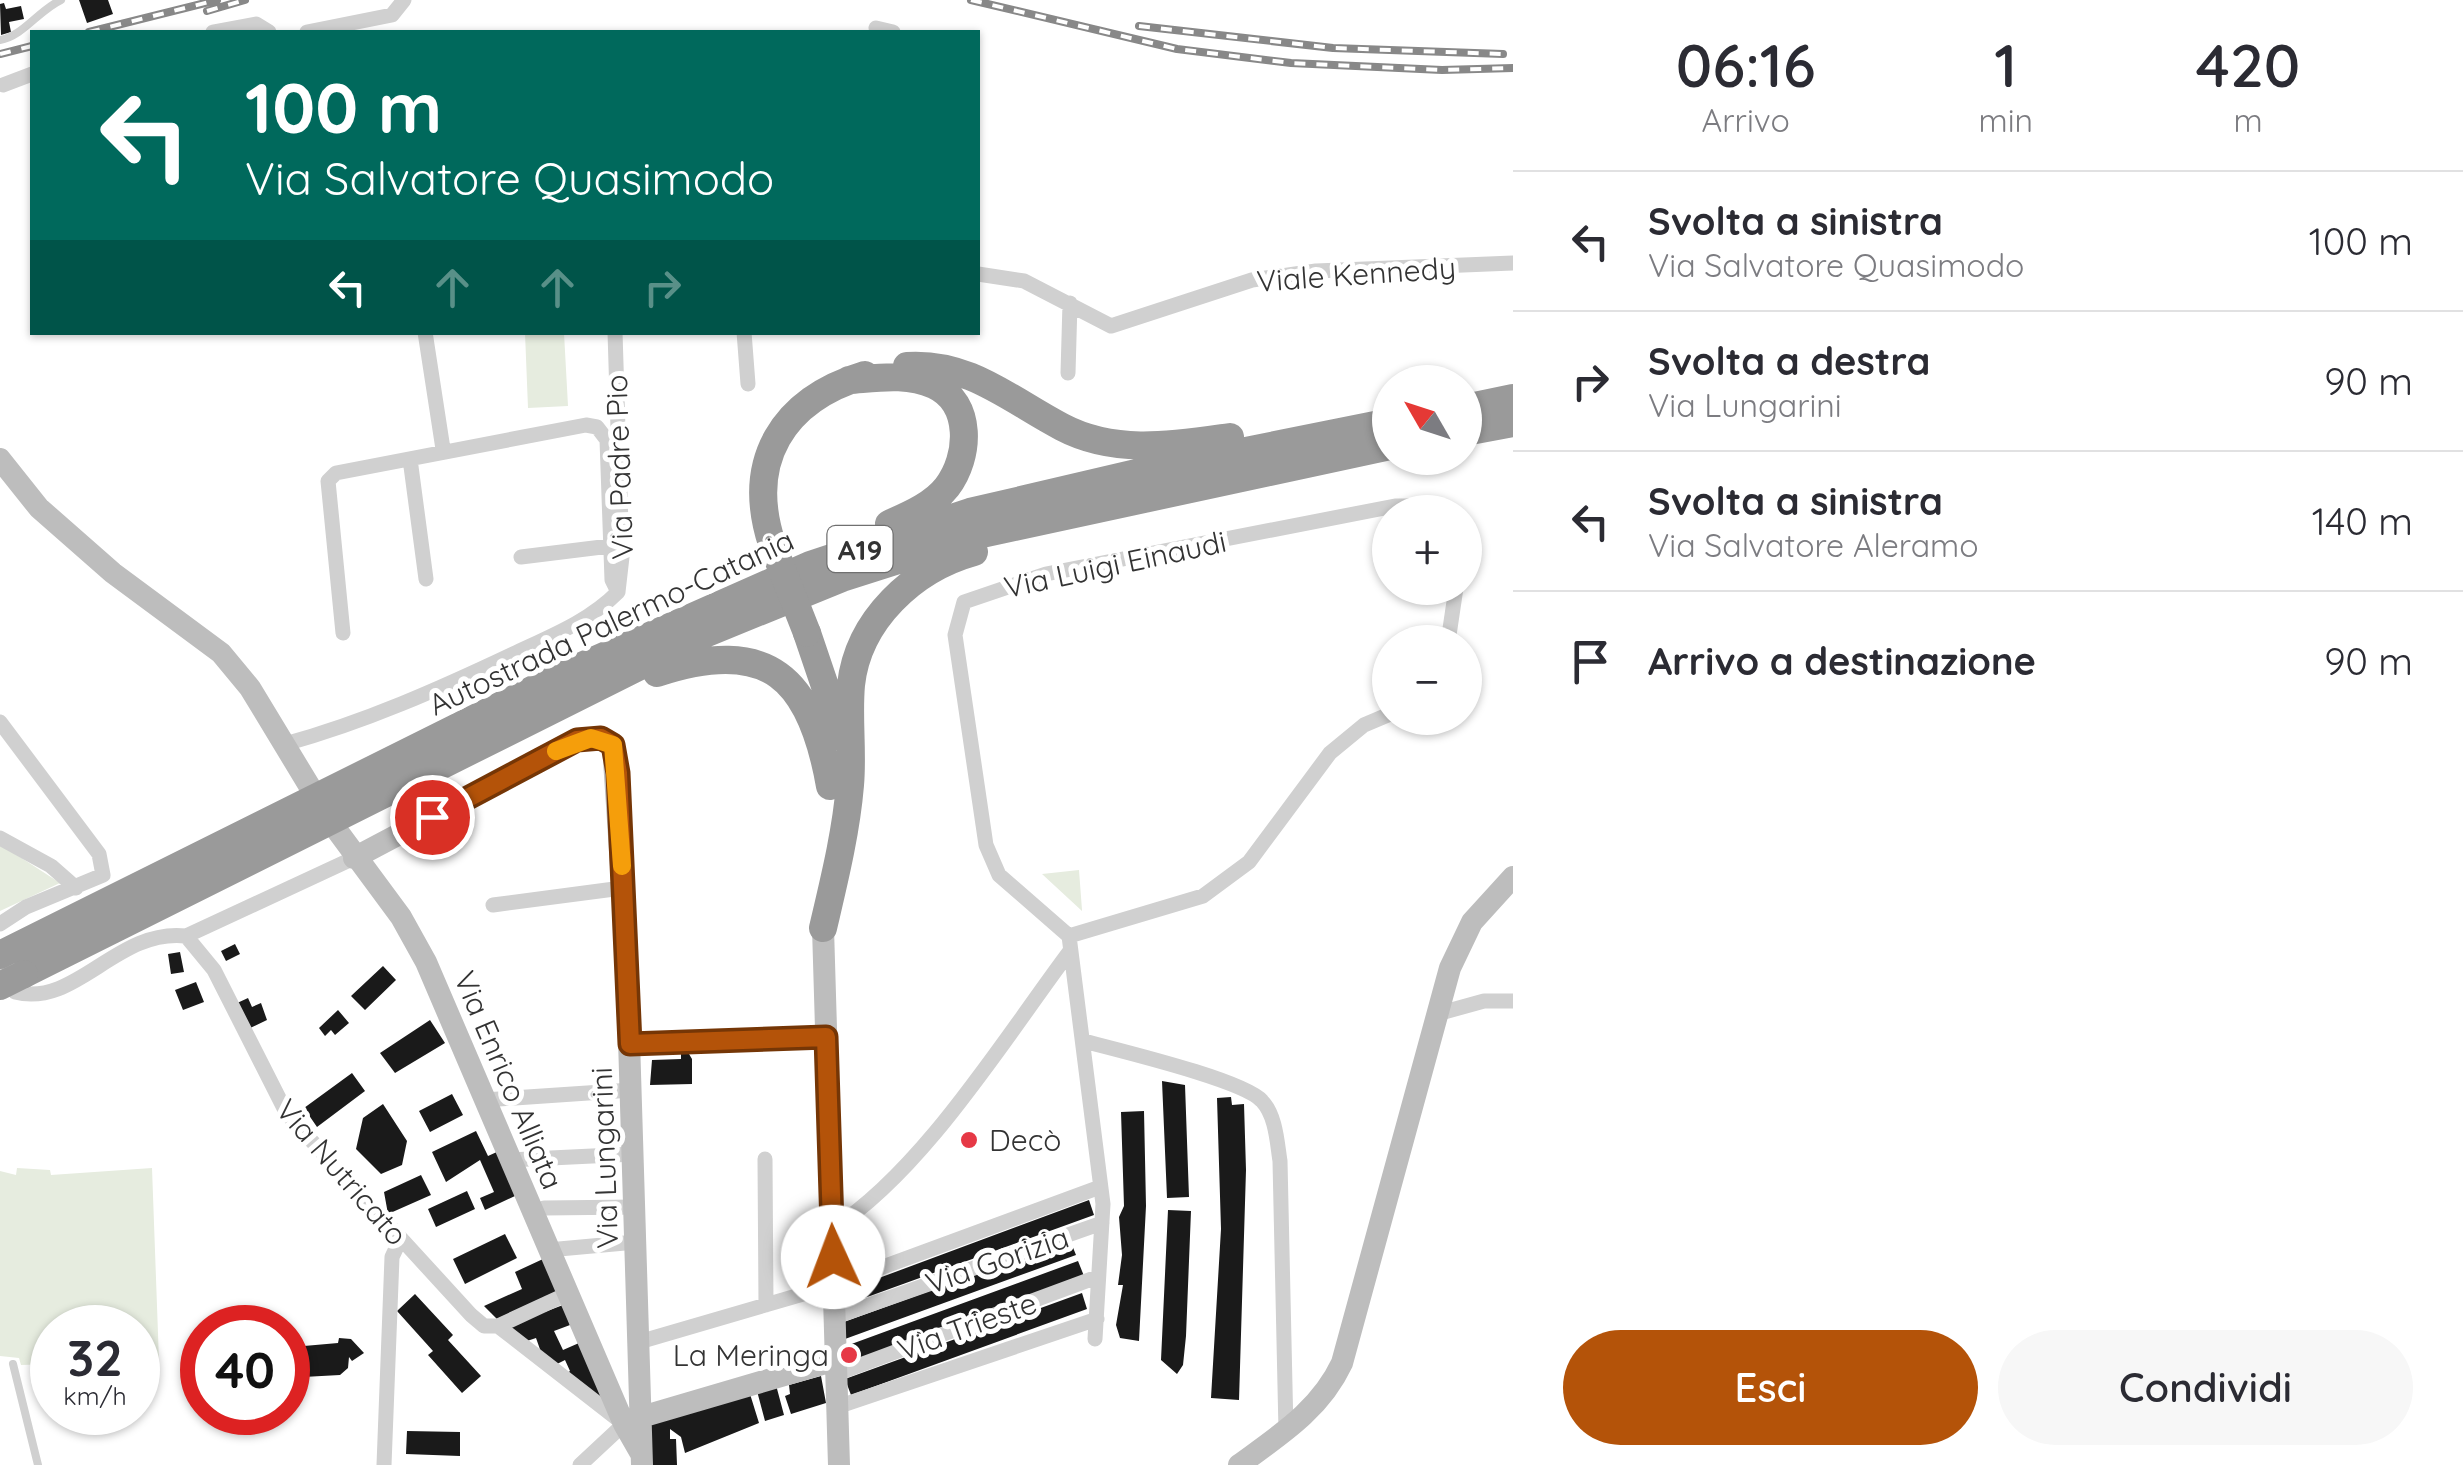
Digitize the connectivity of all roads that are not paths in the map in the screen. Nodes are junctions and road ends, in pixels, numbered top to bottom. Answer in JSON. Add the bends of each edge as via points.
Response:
{"nodes":[{"id":1,"x":61,"y":0,"type":"edge"},
{"id":2,"x":404,"y":0,"type":"edge"},
{"id":3,"x":224,"y":30,"type":"edge"},
{"id":4,"x":266,"y":30,"type":"edge"},
{"id":5,"x":317,"y":30,"type":"edge"},
{"id":6,"x":0,"y":40,"type":"edge"},
{"id":7,"x":30,"y":74,"type":"edge"},
{"id":8,"x":30,"y":84,"type":"edge"},
{"id":9,"x":1,"y":86,"type":"edge"},
{"id":10,"x":1513,"y":263,"type":"edge"},
{"id":11,"x":980,"y":274,"type":"edge"},
{"id":12,"x":1070,"y":303,"type":"junction"},
{"id":13,"x":424,"y":335,"type":"edge"},
{"id":14,"x":614,"y":335,"type":"edge"},
{"id":15,"x":744,"y":335,"type":"edge"},
{"id":16,"x":1068,"y":373,"type":"dead end"},
{"id":17,"x":849,"y":380,"type":"junction"},
{"id":18,"x":748,"y":384,"type":"dead end"},
{"id":19,"x":1513,"y":398,"type":"edge"},
{"id":20,"x":1482,"y":416,"type":"edge"},
{"id":21,"x":1372,"y":422,"type":"edge"},
{"id":22,"x":1513,"y":423,"type":"edge"},
{"id":23,"x":1372,"y":424,"type":"edge"},
{"id":24,"x":1482,"y":424,"type":"edge"},
{"id":25,"x":443,"y":449,"type":"junction"},
{"id":26,"x":1372,"y":450,"type":"edge"},
{"id":27,"x":410,"y":458,"type":"junction"},
{"id":28,"x":0,"y":460,"type":"edge"},
{"id":29,"x":1372,"y":462,"type":"edge"},
{"id":30,"x":1372,"y":510,"type":"edge"},
{"id":31,"x":610,"y":546,"type":"junction"},
{"id":32,"x":521,"y":557,"type":"dead end"},
{"id":33,"x":426,"y":578,"type":"dead end"},
{"id":34,"x":618,"y":592,"type":"junction"},
{"id":35,"x":343,"y":633,"type":"dead end"},
{"id":36,"x":0,"y":722,"type":"edge"},
{"id":37,"x":1372,"y":722,"type":"edge"},
{"id":38,"x":285,"y":744,"type":"junction"},
{"id":39,"x":466,"y":750,"type":"junction"},
{"id":40,"x":364,"y":773,"type":"junction"},
{"id":41,"x":830,"y":786,"type":"junction"},
{"id":42,"x":310,"y":787,"type":"dead end"},
{"id":43,"x":336,"y":830,"type":"dead end"},
{"id":44,"x":0,"y":838,"type":"edge"},
{"id":45,"x":354,"y":858,"type":"junction"},
{"id":46,"x":1513,"y":877,"type":"edge"},
{"id":47,"x":76,"y":888,"type":"junction"},
{"id":48,"x":622,"y":888,"type":"junction"},
{"id":49,"x":493,"y":905,"type":"dead end"},
{"id":50,"x":823,"y":928,"type":"junction"},
{"id":51,"x":186,"y":936,"type":"junction"},
{"id":52,"x":1070,"y":944,"type":"junction"},
{"id":53,"x":6,"y":959,"type":"edge"},
{"id":54,"x":1513,"y":1001,"type":"edge"},
{"id":55,"x":1437,"y":1014,"type":"junction"},
{"id":56,"x":826,"y":1037,"type":"junction"},
{"id":57,"x":1084,"y":1040,"type":"junction"},
{"id":58,"x":630,"y":1044,"type":"junction"},
{"id":59,"x":632,"y":1090,"type":"junction"},
{"id":60,"x":484,"y":1100,"type":"junction"},
{"id":61,"x":634,"y":1154,"type":"junction"},
{"id":62,"x":508,"y":1160,"type":"junction"},
{"id":63,"x":765,"y":1160,"type":"dead end"},
{"id":64,"x":1100,"y":1187,"type":"junction"},
{"id":65,"x":635,"y":1207,"type":"junction"},
{"id":66,"x":544,"y":1208,"type":"dead end"},
{"id":67,"x":1102,"y":1224,"type":"junction"},
{"id":68,"x":832,"y":1229,"type":"junction"},
{"id":69,"x":400,"y":1240,"type":"junction"},
{"id":70,"x":636,"y":1242,"type":"junction"},
{"id":71,"x":548,"y":1250,"type":"junction"},
{"id":72,"x":1097,"y":1277,"type":"junction"},
{"id":73,"x":834,"y":1285,"type":"junction"},
{"id":74,"x":567,"y":1294,"type":"junction"},
{"id":75,"x":766,"y":1305,"type":"junction"},
{"id":76,"x":835,"y":1317,"type":"junction"},
{"id":77,"x":1097,"y":1319,"type":"junction"},
{"id":78,"x":498,"y":1326,"type":"junction"},
{"id":79,"x":1095,"y":1339,"type":"dead end"},
{"id":80,"x":639,"y":1342,"type":"junction"},
{"id":81,"x":13,"y":1364,"type":"dead end"},
{"id":82,"x":836,"y":1367,"type":"junction"},
{"id":83,"x":837,"y":1407,"type":"junction"},
{"id":84,"x":632,"y":1420,"type":"junction"},
{"id":85,"x":1286,"y":1431,"type":"junction"},
{"id":86,"x":642,"y":1460,"type":"edge"},
{"id":87,"x":38,"y":1465,"type":"edge"},
{"id":88,"x":384,"y":1465,"type":"edge"},
{"id":89,"x":580,"y":1465,"type":"edge"},
{"id":90,"x":839,"y":1465,"type":"edge"},
{"id":91,"x":1239,"y":1465,"type":"edge"}],
"edges":[{"from":1,"to":6,"type":"lane"},
{"from":2,"to":5,"type":"street","via":[[392,15]]},
{"from":3,"to":4,"type":"street","via":[[256,24]]},
{"from":7,"to":9,"type":"street"},
{"from":8,"to":9,"type":"street"},
{"from":10,"to":12,"type":"street","name":"Viale Kennedy","via":[[1252,280],[1112,326]]},
{"from":11,"to":12,"type":"street","name":"Viale Kennedy","via":[[1024,281]]},
{"from":12,"to":16,"type":"street"},
{"from":13,"to":25,"type":"street"},
{"from":14,"to":34,"type":"street","name":"Via Padre Pio"},
{"from":15,"to":18,"type":"street"},
{"from":17,"to":21,"type":"highway","via":[[895,366],[958,370],[1063,428],[1153,448]]},
{"from":17,"to":40,"type":"highway","via":[[920,380],[951,398],[965,428],[964,448],[947,488],[919,511],[562,664]]},
{"from":17,"to":41,"type":"highway","bridge":true,"via":[[796,412],[768,456],[760,508],[826,689]]},
{"from":19,"to":20,"type":"highway"},
{"from":22,"to":24,"type":"highway"},
{"from":23,"to":40,"type":"highway","name":"Autostrada Palermo-Catania","number":"A19","via":[[970,512],[810,565],[568,672]]},
{"from":25,"to":27,"type":"street"},
{"from":25,"to":31,"type":"street","via":[[597,427],[607,440]]},
{"from":26,"to":39,"type":"highway","name":"Autostrada Palermo-Catania","number":"A19","via":[[977,535],[842,578],[702,635]]},
{"from":27,"to":33,"type":"street"},
{"from":27,"to":35,"type":"street","via":[[328,480]]},
{"from":28,"to":38,"type":"street","via":[[39,508],[113,573],[221,653]]},
{"from":29,"to":50,"type":"highway","via":[[968,554],[908,586],[874,621],[855,663],[846,824]]},
{"from":30,"to":52,"type":"street","name":"Via Luigi Einaudi","via":[[1046,574],[964,602],[955,635],[986,846],[999,875]]},
{"from":31,"to":32,"type":"street"},
{"from":31,"to":34,"type":"street"},
{"from":34,"to":38,"type":"street","name":"Via Padre Pio","via":[[586,621],[360,723]]},
{"from":36,"to":47,"type":"street","via":[[99,854],[103,876]]},
{"from":37,"to":52,"type":"street","via":[[1330,753],[1249,862],[1202,896]]},
{"from":38,"to":42,"type":"street"},
{"from":39,"to":41,"type":"highway","via":[[695,660],[741,661],[780,675],[798,691],[822,736]]},
{"from":39,"to":53,"type":"highway","name":"Autostrada Palermo-Catania","number":"A19"},
{"from":40,"to":53,"type":"highway","name":"Autostrada Palermo-Catania","number":"A19"},
{"from":41,"to":50,"type":"highway"},
{"from":43,"to":45,"type":"street","name":"Via Enrico Alliata"},
{"from":44,"to":47,"type":"street"},
{"from":45,"to":48,"type":"street","name":"Via Lungarini","via":[[577,740],[601,738],[617,755]]},
{"from":45,"to":51,"type":"street"},
{"from":45,"to":60,"type":"street","name":"Via Enrico Alliata","via":[[401,917],[426,962]]},
{"from":46,"to":55,"type":"street","via":[[1472,922]]},
{"from":47,"to":53,"type":"street","via":[[26,907]]},
{"from":48,"to":49,"type":"street"},
{"from":48,"to":58,"type":"street","name":"Via Lungarini"},
{"from":50,"to":56,"type":"street"},
{"from":51,"to":53,"type":"street","via":[[162,933],[44,995],[15,992]]},
{"from":51,"to":69,"type":"street","name":"Via Nutricato","via":[[214,970],[287,1114]]},
{"from":52,"to":57,"type":"street"},
{"from":52,"to":68,"type":"street","via":[[942,1121],[866,1208]]},
{"from":54,"to":55,"type":"street"},
{"from":55,"to":85,"type":"street","via":[[1342,1363],[1330,1387]]},
{"from":56,"to":58,"type":"street"},
{"from":56,"to":68,"type":"street"},
{"from":57,"to":64,"type":"street"},
{"from":57,"to":85,"type":"street","via":[[1262,1100],[1280,1161]]},
{"from":58,"to":59,"type":"street","name":"Via Lungarini"},
{"from":59,"to":60,"type":"street"},
{"from":59,"to":61,"type":"street","name":"Via Lungarini"},
{"from":60,"to":62,"type":"street","name":"Via Enrico Alliata"},
{"from":61,"to":62,"type":"street"},
{"from":61,"to":65,"type":"street","name":"Via Lungarini"},
{"from":62,"to":71,"type":"street","name":"Via Enrico Alliata"},
{"from":63,"to":75,"type":"street"},
{"from":64,"to":67,"type":"street"},
{"from":64,"to":73,"type":"street"},
{"from":65,"to":66,"type":"street"},
{"from":65,"to":70,"type":"street","name":"Via Lungarini"},
{"from":67,"to":72,"type":"street"},
{"from":67,"to":76,"type":"street","name":"Via Gorizia"},
{"from":68,"to":73,"type":"street"},
{"from":69,"to":78,"type":"street","name":"Via Nutricato","via":[[471,1315],[484,1326]]},
{"from":69,"to":88,"type":"street","via":[[392,1258]]},
{"from":70,"to":71,"type":"street"},
{"from":70,"to":80,"type":"street","name":"Via Lungarini"},
{"from":71,"to":74,"type":"street","name":"Via Enrico Alliata"},
{"from":72,"to":77,"type":"street"},
{"from":72,"to":82,"type":"street","name":"Via Trieste"},
{"from":73,"to":75,"type":"street"},
{"from":73,"to":76,"type":"street"},
{"from":74,"to":78,"type":"street"},
{"from":74,"to":84,"type":"street","name":"Via Enrico Alliata"},
{"from":75,"to":80,"type":"street"},
{"from":76,"to":82,"type":"street"},
{"from":77,"to":79,"type":"street"},
{"from":77,"to":83,"type":"street"},
{"from":78,"to":84,"type":"street","name":"Via Nutricato"},
{"from":80,"to":84,"type":"street","name":"Via Lungarini"},
{"from":81,"to":87,"type":"lane"},
{"from":82,"to":83,"type":"street"},
{"from":82,"to":84,"type":"street"},
{"from":83,"to":90,"type":"street"},
{"from":84,"to":86,"type":"street","name":"Via Enrico Alliata"},
{"from":84,"to":89,"type":"street"},
{"from":85,"to":91,"type":"street"}]}
